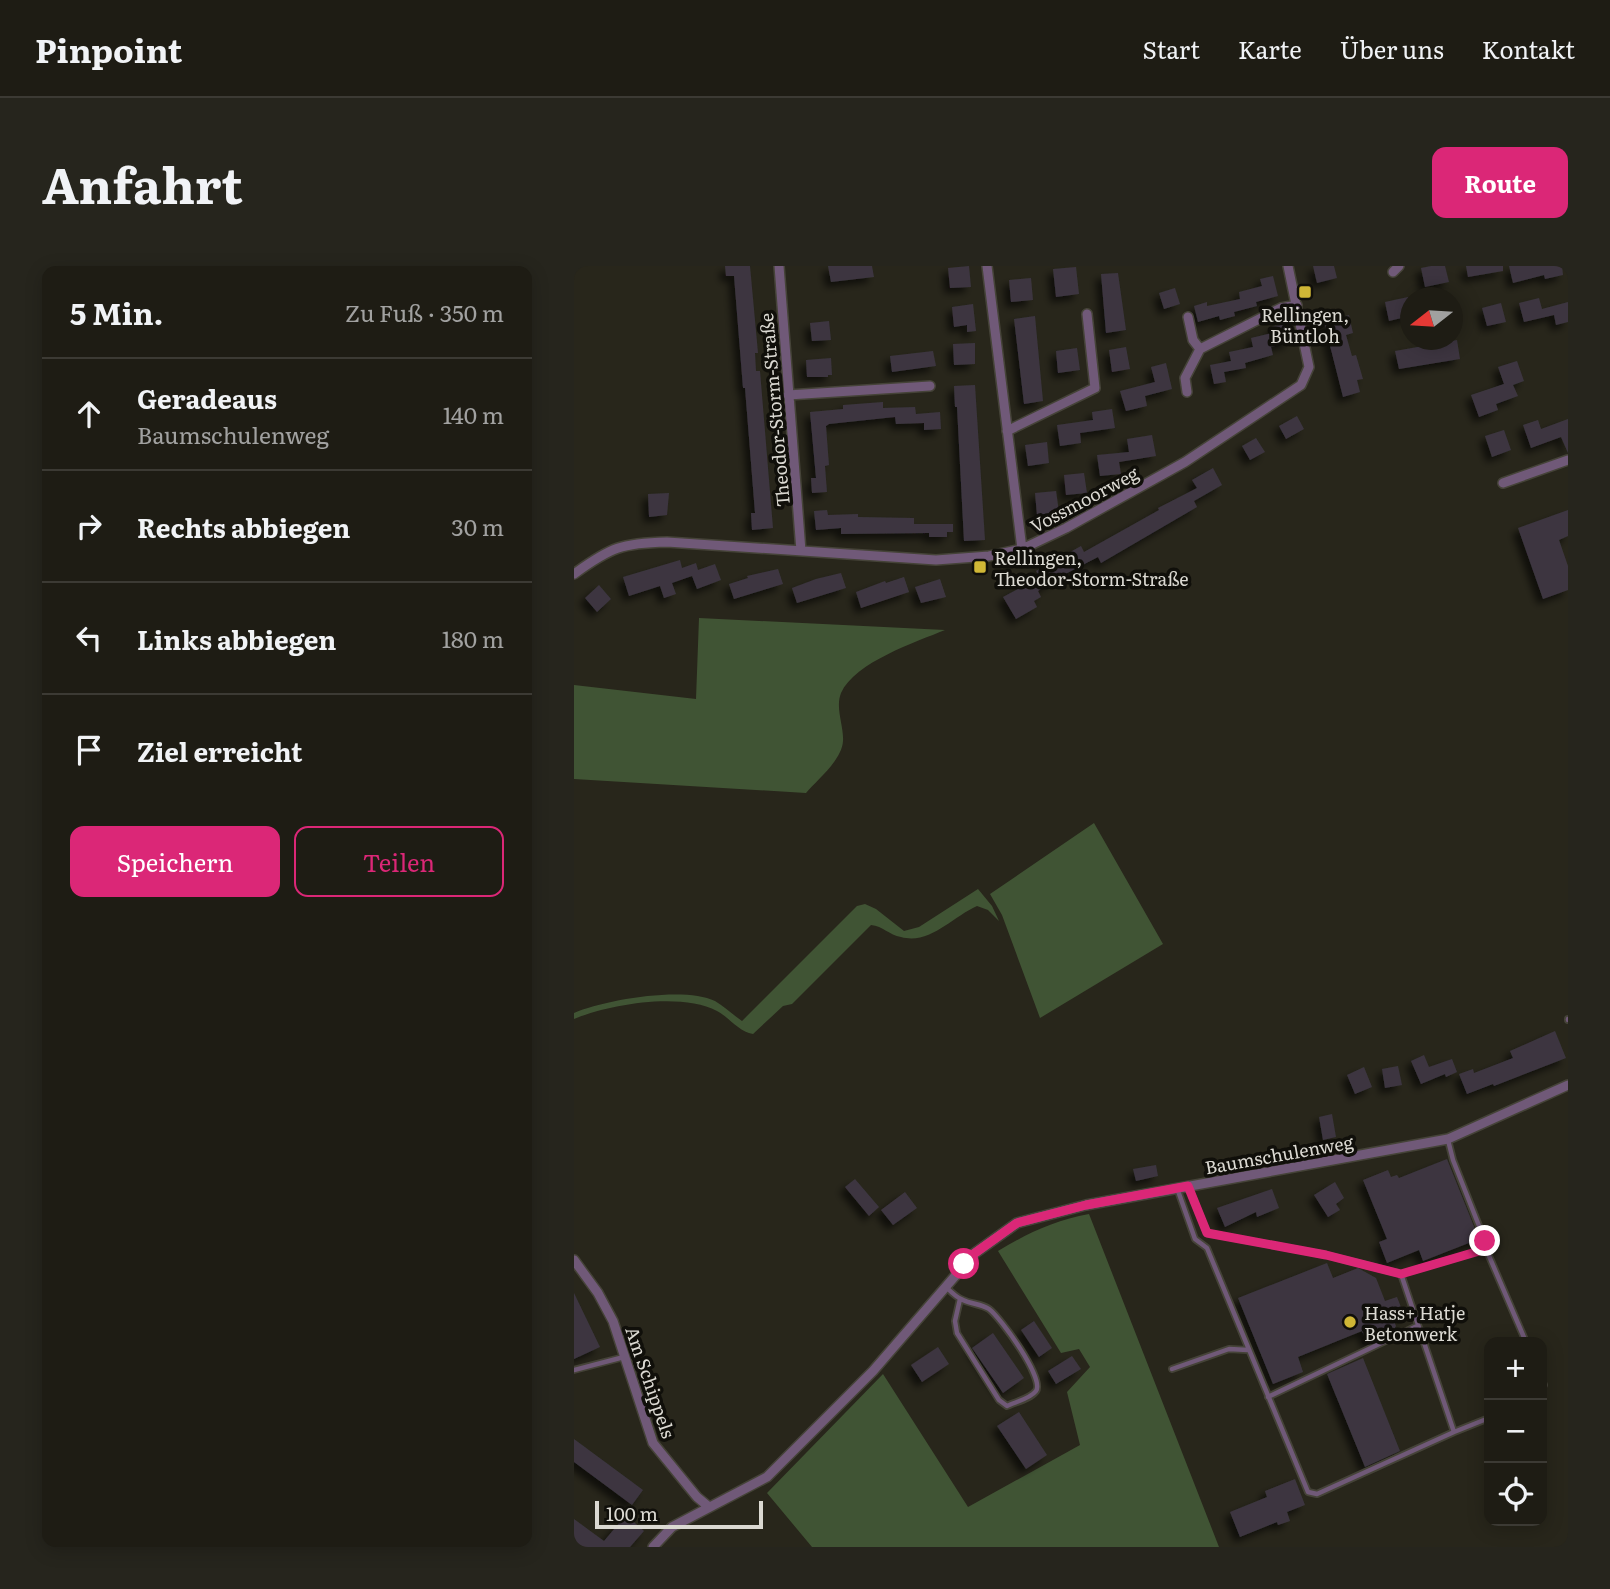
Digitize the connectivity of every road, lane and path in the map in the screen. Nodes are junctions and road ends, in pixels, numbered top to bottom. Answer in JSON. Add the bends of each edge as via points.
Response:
{"nodes":[{"id":1,"x":779,"y":266,"type":"edge"},
{"id":2,"x":987,"y":266,"type":"edge"},
{"id":3,"x":1288,"y":266,"type":"edge"},
{"id":4,"x":1297,"y":305,"type":"junction"},
{"id":5,"x":1087,"y":314,"type":"dead end"},
{"id":6,"x":1188,"y":317,"type":"dead end"},
{"id":7,"x":1200,"y":349,"type":"junction"},
{"id":8,"x":930,"y":386,"type":"dead end"},
{"id":9,"x":1186,"y":391,"type":"dead end"},
{"id":10,"x":788,"y":395,"type":"junction"},
{"id":11,"x":1007,"y":431,"type":"junction"},
{"id":12,"x":1568,"y":460,"type":"edge"},
{"id":13,"x":1503,"y":483,"type":"dead end"},
{"id":14,"x":1022,"y":549,"type":"junction"},
{"id":15,"x":801,"y":551,"type":"junction"},
{"id":16,"x":574,"y":573,"type":"edge"},
{"id":17,"x":1568,"y":1085,"type":"edge"},
{"id":18,"x":1448,"y":1139,"type":"junction"},
{"id":19,"x":1188,"y":1186,"type":"junction"},
{"id":20,"x":1177,"y":1188,"type":"junction"},
{"id":21,"x":1486,"y":1249,"type":"junction"},
{"id":22,"x":574,"y":1260,"type":"edge"},
{"id":23,"x":1401,"y":1274,"type":"junction"},
{"id":24,"x":945,"y":1287,"type":"junction"},
{"id":25,"x":960,"y":1299,"type":"junction"},
{"id":26,"x":1417,"y":1326,"type":"junction"},
{"id":27,"x":1524,"y":1337,"type":"edge"},
{"id":28,"x":1248,"y":1350,"type":"junction"},
{"id":29,"x":625,"y":1357,"type":"junction"},
{"id":30,"x":574,"y":1370,"type":"edge"},
{"id":31,"x":1172,"y":1370,"type":"dead end"},
{"id":32,"x":1268,"y":1396,"type":"junction"},
{"id":33,"x":1484,"y":1420,"type":"edge"},
{"id":34,"x":1454,"y":1432,"type":"junction"},
{"id":35,"x":709,"y":1507,"type":"junction"},
{"id":36,"x":653,"y":1547,"type":"edge"}],
"edges":[{"from":1,"to":10,"type":"street","name":"Theodor-Storm-Straße"},
{"from":2,"to":11,"type":"street"},
{"from":3,"to":4,"type":"street","name":"Vossmoorweg"},
{"from":4,"to":7,"type":"street","via":[[1281,308]]},
{"from":4,"to":14,"type":"street","name":"Vossmoorweg","via":[[1309,367],[1301,385],[1185,462]]},
{"from":5,"to":11,"type":"street","via":[[1096,388]]},
{"from":6,"to":7,"type":"street"},
{"from":7,"to":9,"type":"street","via":[[1185,378]]},
{"from":8,"to":10,"type":"street"},
{"from":10,"to":15,"type":"street","name":"Theodor-Storm-Straße"},
{"from":11,"to":14,"type":"street"},
{"from":12,"to":13,"type":"street"},
{"from":14,"to":15,"type":"street","name":"Vossmoorweg","via":[[936,560]]},
{"from":15,"to":16,"type":"street","name":"Vossmoorweg","via":[[633,542],[602,553]]},
{"from":17,"to":18,"type":"street","name":"Baumschulenweg"},
{"from":18,"to":19,"type":"street","name":"Baumschulenweg"},
{"from":18,"to":21,"type":"lane"},
{"from":19,"to":20,"type":"street","name":"Baumschulenweg"},
{"from":19,"to":23,"type":"lane","via":[[1207,1233]]},
{"from":20,"to":24,"type":"street","name":"Baumschulenweg","via":[[1017,1223],[975,1253]]},
{"from":20,"to":28,"type":"lane","via":[[1195,1239],[1207,1248]]},
{"from":21,"to":23,"type":"lane"},
{"from":21,"to":27,"type":"lane"},
{"from":22,"to":29,"type":"street","name":"Am Schippels","via":[[613,1321]]},
{"from":23,"to":26,"type":"lane"},
{"from":24,"to":25,"type":"lane"},
{"from":24,"to":35,"type":"street","name":"Baumschulenweg","via":[[873,1371],[767,1477]]},
{"from":25,"to":25,"type":"lane","via":[[986,1308],[1006,1329],[1035,1373],[1038,1387],[1031,1395],[1007,1406],[999,1400],[957,1333]]},
{"from":26,"to":32,"type":"lane"},
{"from":26,"to":34,"type":"lane"},
{"from":28,"to":31,"type":"lane","via":[[1229,1349]]},
{"from":28,"to":32,"type":"lane"},
{"from":29,"to":30,"type":"lane"},
{"from":29,"to":35,"type":"street","name":"Am Schippels","via":[[653,1443]]},
{"from":32,"to":34,"type":"lane","via":[[1308,1492],[1317,1494]]},
{"from":33,"to":34,"type":"lane"},
{"from":35,"to":36,"type":"street","name":"Baumschulenweg","via":[[672,1527]]}]}
